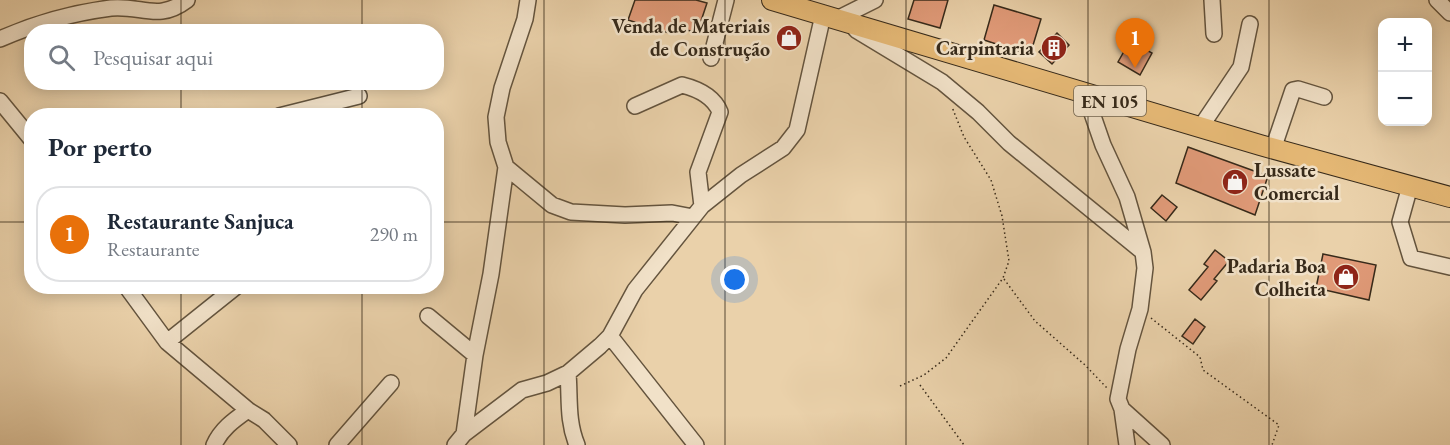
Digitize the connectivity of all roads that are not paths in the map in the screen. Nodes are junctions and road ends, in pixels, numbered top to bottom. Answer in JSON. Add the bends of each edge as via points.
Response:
{"nodes":[{"id":1,"x":187,"y":0,"type":"edge"},
{"id":2,"x":528,"y":0,"type":"edge"},
{"id":3,"x":726,"y":0,"type":"edge"},
{"id":4,"x":772,"y":0,"type":"edge"},
{"id":5,"x":850,"y":0,"type":"edge"},
{"id":6,"x":875,"y":0,"type":"edge"},
{"id":7,"x":1212,"y":0,"type":"edge"},
{"id":8,"x":1437,"y":0,"type":"edge"},
{"id":9,"x":1450,"y":13,"type":"edge"},
{"id":10,"x":830,"y":17,"type":"junction"},
{"id":11,"x":39,"y":24,"type":"edge"},
{"id":12,"x":1250,"y":24,"type":"dead end"},
{"id":13,"x":24,"y":30,"type":"edge"},
{"id":14,"x":1214,"y":34,"type":"dead end"},
{"id":15,"x":0,"y":39,"type":"edge"},
{"id":16,"x":711,"y":58,"type":"dead end"},
{"id":17,"x":1085,"y":93,"type":"junction"},
{"id":18,"x":359,"y":96,"type":"dead end"},
{"id":19,"x":1324,"y":97,"type":"dead end"},
{"id":20,"x":0,"y":101,"type":"edge"},
{"id":21,"x":635,"y":106,"type":"dead end"},
{"id":22,"x":311,"y":108,"type":"edge"},
{"id":23,"x":1200,"y":128,"type":"junction"},
{"id":24,"x":24,"y":130,"type":"edge"},
{"id":25,"x":1273,"y":149,"type":"junction"},
{"id":26,"x":506,"y":167,"type":"junction"},
{"id":27,"x":1410,"y":186,"type":"junction"},
{"id":28,"x":1450,"y":196,"type":"edge"},
{"id":29,"x":698,"y":212,"type":"junction"},
{"id":30,"x":1143,"y":252,"type":"junction"},
{"id":31,"x":1450,"y":267,"type":"edge"},
{"id":32,"x":132,"y":294,"type":"edge"},
{"id":33,"x":227,"y":294,"type":"edge"},
{"id":34,"x":428,"y":316,"type":"dead end"},
{"id":35,"x":610,"y":336,"type":"junction"},
{"id":36,"x":167,"y":342,"type":"junction"},
{"id":37,"x":475,"y":355,"type":"junction"},
{"id":38,"x":568,"y":373,"type":"junction"},
{"id":39,"x":391,"y":383,"type":"dead end"},
{"id":40,"x":1120,"y":404,"type":"junction"},
{"id":41,"x":248,"y":410,"type":"junction"},
{"id":42,"x":460,"y":440,"type":"edge"},
{"id":43,"x":214,"y":445,"type":"edge"},
{"id":44,"x":289,"y":445,"type":"edge"},
{"id":45,"x":337,"y":445,"type":"edge"},
{"id":46,"x":578,"y":445,"type":"edge"},
{"id":47,"x":696,"y":445,"type":"edge"},
{"id":48,"x":1126,"y":445,"type":"edge"},
{"id":49,"x":1160,"y":445,"type":"edge"}],
"edges":[{"from":1,"to":11,"type":"street","via":[[169,11],[114,8],[57,17]]},
{"from":2,"to":26,"type":"street","via":[[496,117]]},
{"from":3,"to":16,"type":"street"},
{"from":4,"to":10,"type":"main road","number":"EN 105"},
{"from":5,"to":10,"type":"street"},
{"from":6,"to":10,"type":"street"},
{"from":7,"to":14,"type":"street"},
{"from":8,"to":9,"type":"street"},
{"from":10,"to":17,"type":"main road","number":"EN 105"},
{"from":10,"to":29,"type":"street","via":[[797,130],[783,148],[741,175]]},
{"from":10,"to":30,"type":"street","via":[[942,81],[1010,143]]},
{"from":12,"to":23,"type":"street","via":[[1241,67]]},
{"from":13,"to":15,"type":"street"},
{"from":17,"to":23,"type":"main road","number":"EN 105"},
{"from":17,"to":30,"type":"street","via":[[1127,196]]},
{"from":18,"to":22,"type":"street"},
{"from":19,"to":25,"type":"street","via":[[1293,90]]},
{"from":20,"to":24,"type":"street"},
{"from":21,"to":29,"type":"street","via":[[682,86],[717,103],[720,112],[698,172]]},
{"from":23,"to":25,"type":"main road","number":"EN 105"},
{"from":25,"to":27,"type":"main road","number":"EN 105"},
{"from":26,"to":29,"type":"street","via":[[552,205],[571,212]]},
{"from":26,"to":37,"type":"street"},
{"from":27,"to":28,"type":"main road","number":"EN 105"},
{"from":27,"to":31,"type":"street","via":[[1400,222],[1411,258]]},
{"from":29,"to":35,"type":"street","via":[[635,290]]},
{"from":30,"to":40,"type":"street","via":[[1140,309],[1128,348]]},
{"from":32,"to":36,"type":"street"},
{"from":33,"to":36,"type":"street"},
{"from":34,"to":37,"type":"street"},
{"from":35,"to":38,"type":"street"},
{"from":35,"to":47,"type":"street"},
{"from":36,"to":41,"type":"street"},
{"from":37,"to":42,"type":"street"},
{"from":38,"to":42,"type":"street","via":[[522,390]]},
{"from":38,"to":46,"type":"street","via":[[569,419]]},
{"from":39,"to":45,"type":"street"},
{"from":40,"to":48,"type":"street"},
{"from":40,"to":49,"type":"street"},
{"from":41,"to":43,"type":"street","via":[[230,422]]},
{"from":41,"to":44,"type":"street"}]}
